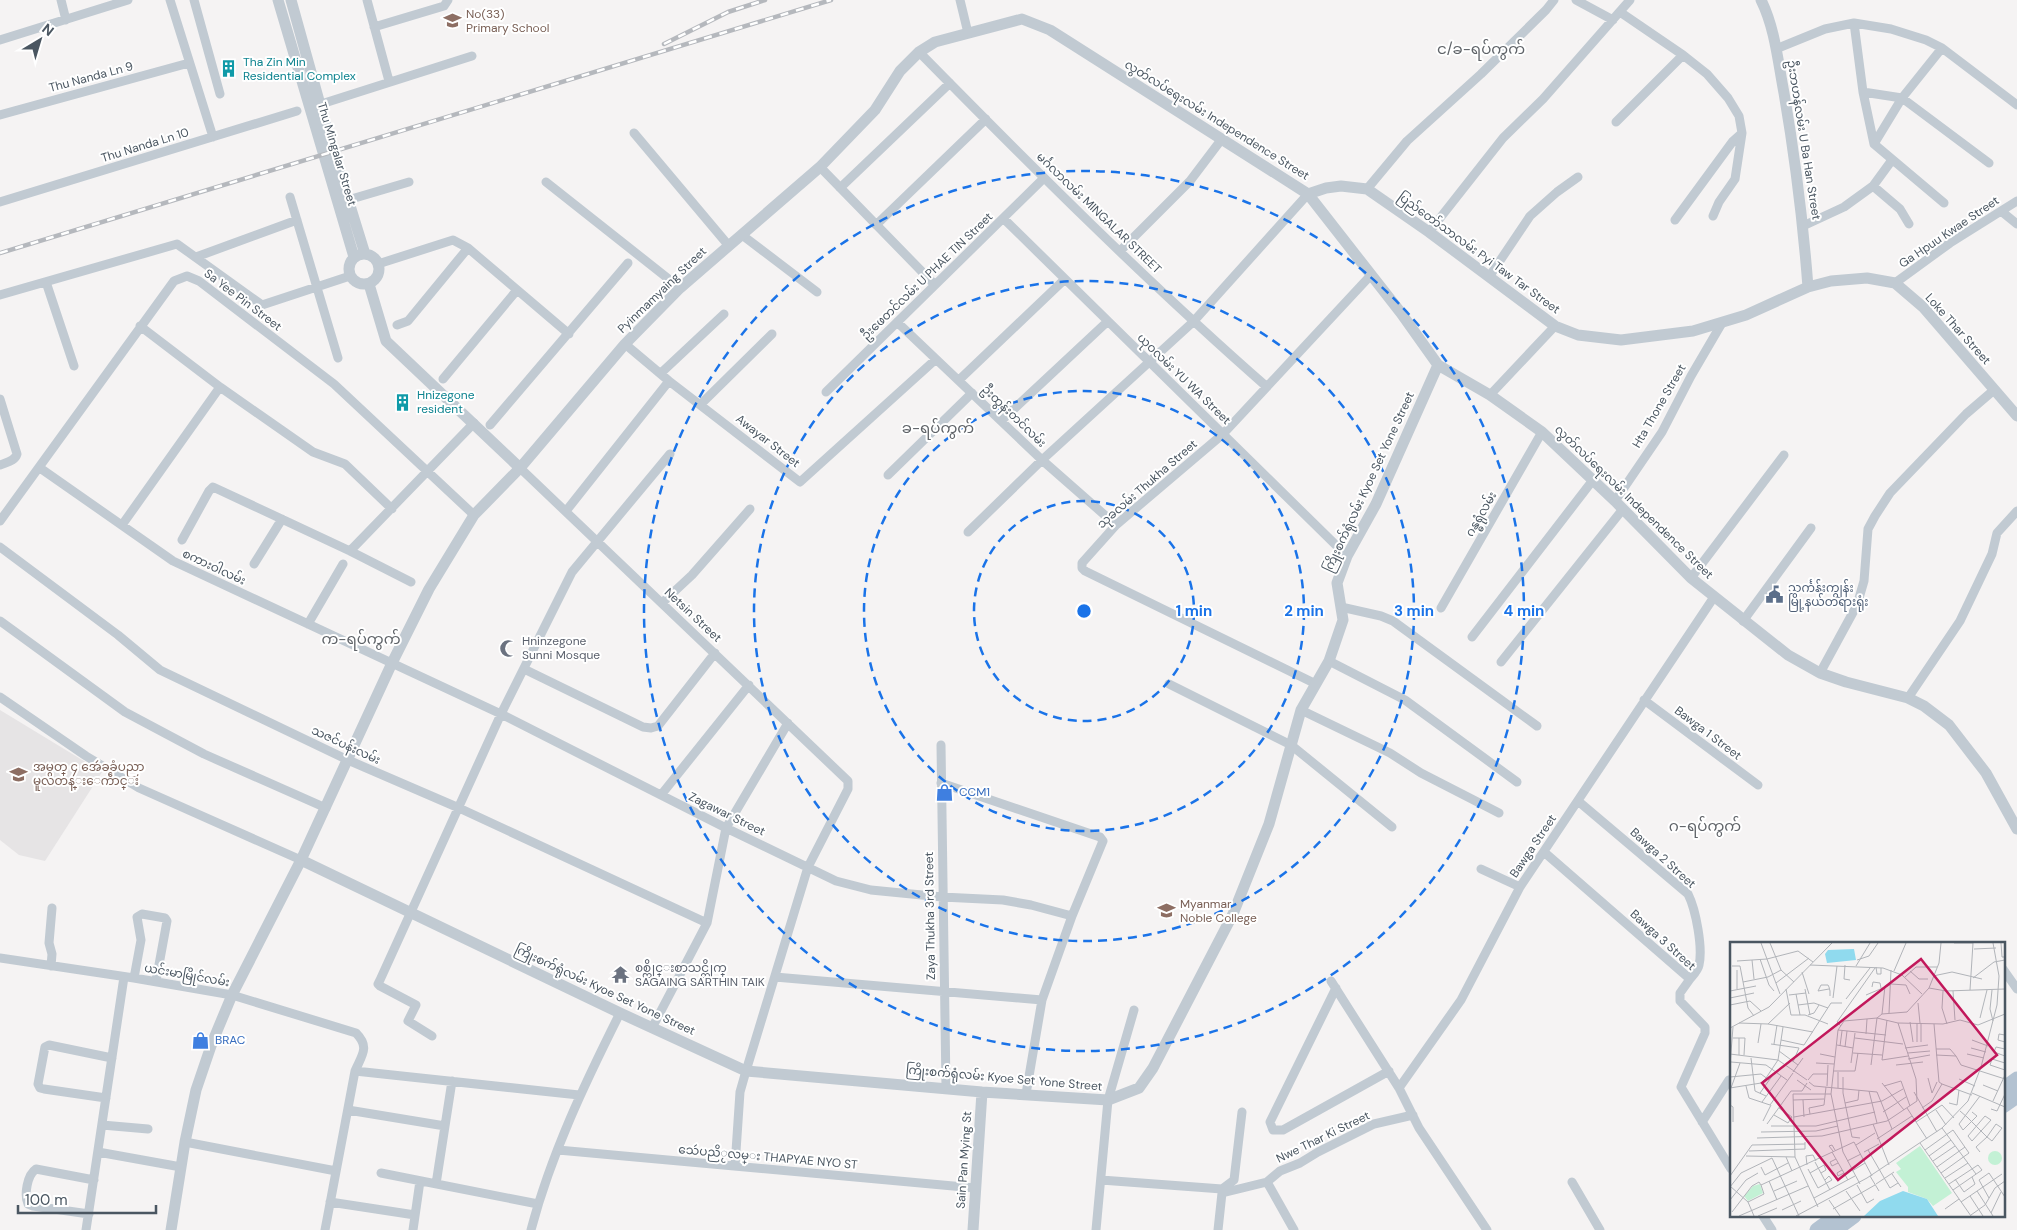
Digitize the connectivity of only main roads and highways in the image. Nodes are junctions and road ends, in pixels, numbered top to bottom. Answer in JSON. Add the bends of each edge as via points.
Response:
{"nodes":[{"id":1,"x":2017,"y":1079,"type":"edge"},
{"id":2,"x":2007,"y":1097,"type":"edge"},
{"id":3,"x":1833,"y":1218,"type":"edge"},
{"id":4,"x":1851,"y":1218,"type":"edge"},
{"id":5,"x":1817,"y":1230,"type":"edge"},
{"id":6,"x":1835,"y":1230,"type":"edge"}],
"edges":[{"from":1,"to":2,"type":"main road"},
{"from":3,"to":5,"type":"main road"},
{"from":4,"to":6,"type":"main road"}]}
